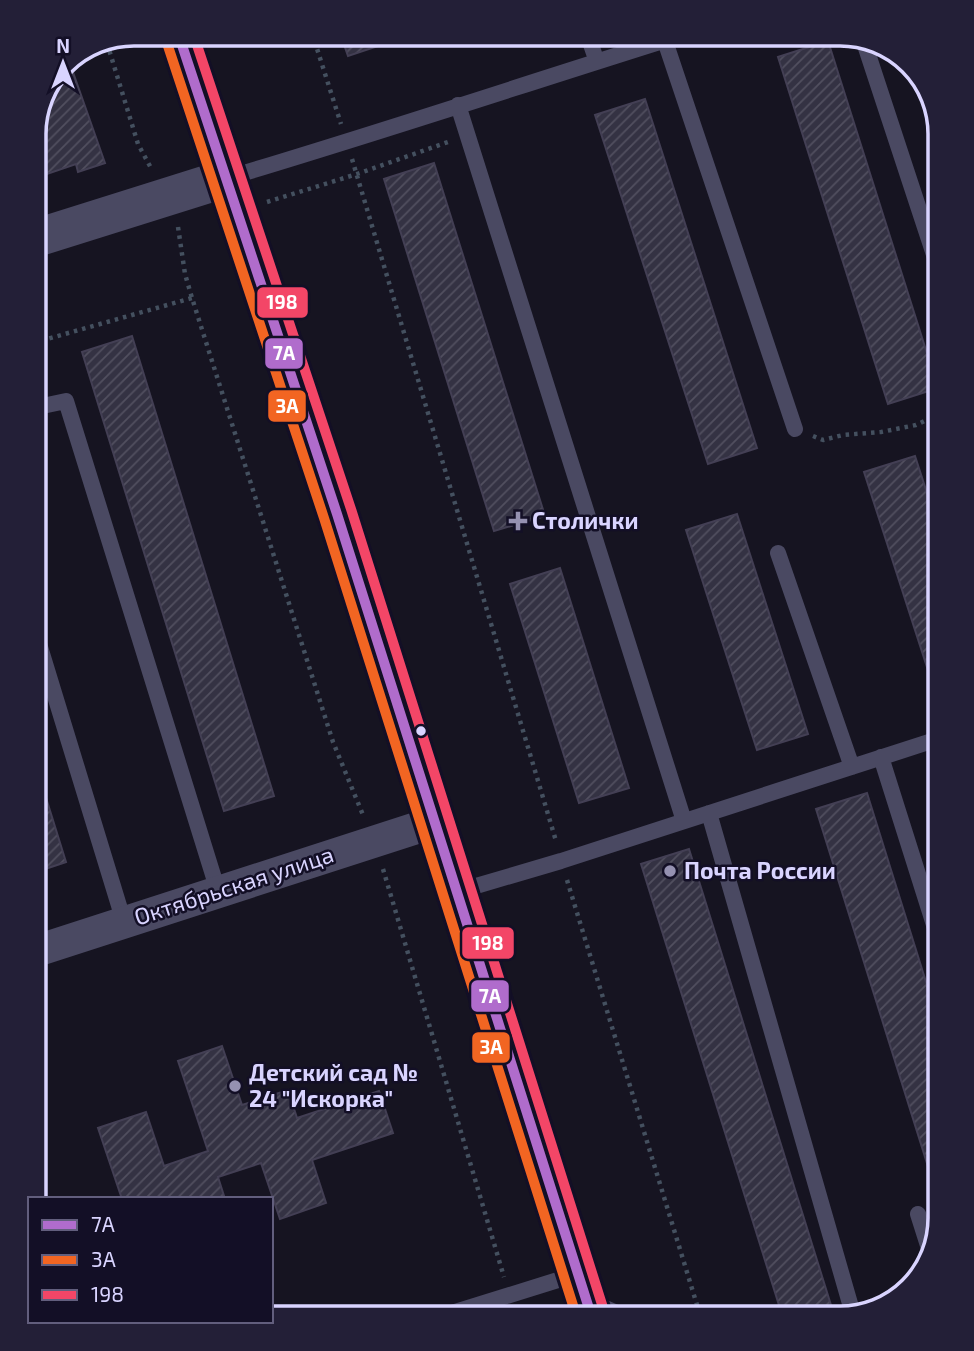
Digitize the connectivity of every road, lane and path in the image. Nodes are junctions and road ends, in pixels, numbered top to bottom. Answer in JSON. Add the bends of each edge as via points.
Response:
{"nodes":[{"id":1,"x":182,"y":46,"type":"edge"},
{"id":2,"x":316,"y":46,"type":"edge"},
{"id":3,"x":591,"y":46,"type":"edge"},
{"id":4,"x":649,"y":46,"type":"edge"},
{"id":5,"x":667,"y":46,"type":"edge"},
{"id":6,"x":109,"y":49,"type":"edge"},
{"id":7,"x":867,"y":49,"type":"edge"},
{"id":8,"x":597,"y":62,"type":"junction"},
{"id":9,"x":458,"y":105,"type":"junction"},
{"id":10,"x":347,"y":143,"type":"junction"},
{"id":11,"x":227,"y":178,"type":"junction"},
{"id":12,"x":167,"y":197,"type":"junction"},
{"id":13,"x":46,"y":235,"type":"edge"},
{"id":14,"x":928,"y":236,"type":"edge"},
{"id":15,"x":192,"y":298,"type":"junction"},
{"id":16,"x":46,"y":339,"type":"edge"},
{"id":17,"x":46,"y":405,"type":"edge"},
{"id":18,"x":928,"y":420,"type":"edge"},
{"id":19,"x":795,"y":429,"type":"joint"},
{"id":20,"x":778,"y":554,"type":"dead end"},
{"id":21,"x":46,"y":667,"type":"edge"},
{"id":22,"x":928,"y":742,"type":"edge"},
{"id":23,"x":881,"y":757,"type":"junction"},
{"id":24,"x":852,"y":767,"type":"junction"},
{"id":25,"x":709,"y":813,"type":"junction"},
{"id":26,"x":684,"y":821,"type":"junction"},
{"id":27,"x":435,"y":822,"type":"junction"},
{"id":28,"x":374,"y":841,"type":"junction"},
{"id":29,"x":561,"y":861,"type":"junction"},
{"id":30,"x":218,"y":891,"type":"junction"},
{"id":31,"x":459,"y":891,"type":"junction"},
{"id":32,"x":928,"y":906,"type":"edge"},
{"id":33,"x":124,"y":922,"type":"junction"},
{"id":34,"x":46,"y":948,"type":"edge"},
{"id":35,"x":919,"y":1214,"type":"dead end"},
{"id":36,"x":926,"y":1237,"type":"edge"},
{"id":37,"x":510,"y":1294,"type":"junction"},
{"id":38,"x":585,"y":1297,"type":"edge"},
{"id":39,"x":475,"y":1305,"type":"edge"},
{"id":40,"x":850,"y":1305,"type":"edge"},
{"id":41,"x":603,"y":1306,"type":"edge"},
{"id":42,"x":697,"y":1306,"type":"edge"}],
"edges":[{"from":1,"to":11,"type":"main road"},
{"from":2,"to":10,"type":"path"},
{"from":3,"to":8,"type":"lane"},
{"from":4,"to":8,"type":"lane"},
{"from":5,"to":19,"type":"lane"},
{"from":6,"to":12,"type":"path","via":[[138,144]]},
{"from":7,"to":14,"type":"lane"},
{"from":8,"to":9,"type":"lane"},
{"from":9,"to":10,"type":"lane"},
{"from":9,"to":26,"type":"lane"},
{"from":10,"to":11,"type":"lane"},
{"from":10,"to":29,"type":"path"},
{"from":11,"to":12,"type":"street"},
{"from":11,"to":27,"type":"main road"},
{"from":12,"to":13,"type":"street"},
{"from":12,"to":15,"type":"path","via":[[177,217]]},
{"from":15,"to":16,"type":"path"},
{"from":15,"to":28,"type":"path","via":[[333,742]]},
{"from":17,"to":30,"type":"lane","via":[[66,401]]},
{"from":18,"to":19,"type":"path","via":[[823,440]]},
{"from":20,"to":24,"type":"lane"},
{"from":21,"to":33,"type":"lane"},
{"from":22,"to":23,"type":"lane"},
{"from":23,"to":24,"type":"lane"},
{"from":23,"to":32,"type":"lane"},
{"from":24,"to":25,"type":"lane"},
{"from":25,"to":26,"type":"lane"},
{"from":25,"to":40,"type":"lane"},
{"from":26,"to":29,"type":"lane"},
{"from":27,"to":28,"type":"street","name":"Октябрьская улица"},
{"from":27,"to":31,"type":"main road"},
{"from":28,"to":30,"type":"street","name":"Октябрьская улица"},
{"from":28,"to":37,"type":"path"},
{"from":29,"to":31,"type":"lane"},
{"from":29,"to":42,"type":"path"},
{"from":30,"to":33,"type":"street","name":"Октябрьская улица"},
{"from":31,"to":38,"type":"main road"},
{"from":33,"to":34,"type":"street","name":"Октябрьская улица"},
{"from":35,"to":36,"type":"lane"},
{"from":37,"to":38,"type":"lane"},
{"from":37,"to":39,"type":"lane"},
{"from":38,"to":41,"type":"lane"}]}
